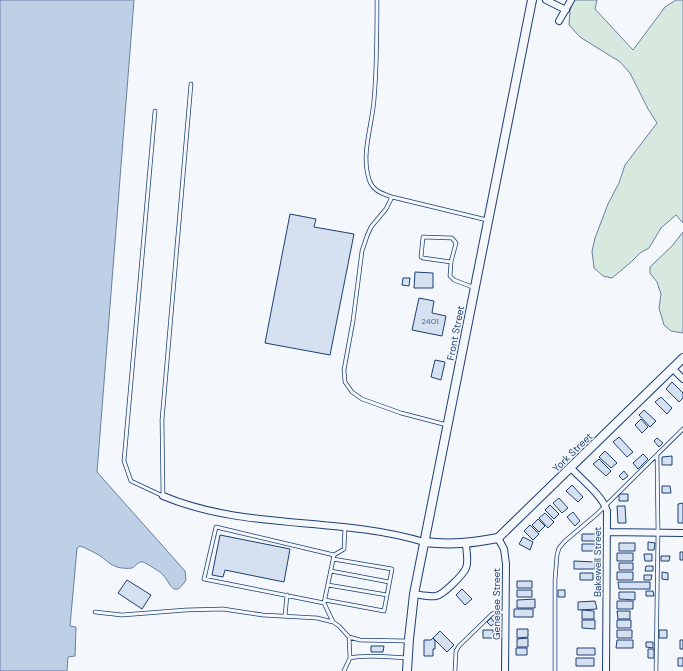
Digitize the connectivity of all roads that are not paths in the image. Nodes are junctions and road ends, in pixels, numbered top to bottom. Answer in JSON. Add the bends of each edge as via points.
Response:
{"nodes":[{"id":1,"x":377,"y":0,"type":"edge"},
{"id":2,"x":532,"y":0,"type":"edge"},
{"id":3,"x":546,"y":0,"type":"edge"},
{"id":4,"x":572,"y":0,"type":"edge"},
{"id":5,"x":566,"y":10,"type":"junction"},
{"id":6,"x":560,"y":21,"type":"dead end"},
{"id":7,"x":191,"y":84,"type":"dead end"},
{"id":8,"x":155,"y":111,"type":"dead end"},
{"id":9,"x":392,"y":197,"type":"junction"},
{"id":10,"x":488,"y":220,"type":"junction"},
{"id":11,"x":451,"y":262,"type":"junction"},
{"id":12,"x":475,"y":288,"type":"junction"},
{"id":13,"x":683,"y":358,"type":"edge"},
{"id":14,"x":672,"y":368,"type":"junction"},
{"id":15,"x":683,"y":379,"type":"edge"},
{"id":16,"x":448,"y":425,"type":"junction"},
{"id":17,"x":683,"y":429,"type":"edge"},
{"id":18,"x":657,"y":455,"type":"junction"},
{"id":19,"x":571,"y":468,"type":"junction"},
{"id":20,"x":163,"y":496,"type":"junction"},
{"id":21,"x":605,"y":505,"type":"junction"},
{"id":22,"x":345,"y":527,"type":"junction"},
{"id":23,"x":607,"y":532,"type":"junction"},
{"id":24,"x":658,"y":532,"type":"junction"},
{"id":25,"x":683,"y":533,"type":"edge"},
{"id":26,"x":498,"y":538,"type":"junction"},
{"id":27,"x":424,"y":542,"type":"junction"},
{"id":28,"x":466,"y":543,"type":"junction"},
{"id":29,"x":334,"y":557,"type":"junction"},
{"id":30,"x":331,"y":571,"type":"junction"},
{"id":31,"x":389,"y":582,"type":"junction"},
{"id":32,"x":328,"y":585,"type":"junction"},
{"id":33,"x":414,"y":594,"type":"junction"},
{"id":34,"x":287,"y":595,"type":"junction"},
{"id":35,"x":387,"y":595,"type":"junction"},
{"id":36,"x":325,"y":601,"type":"junction"},
{"id":37,"x":95,"y":612,"type":"dead end"},
{"id":38,"x":506,"y":612,"type":"junction"},
{"id":39,"x":285,"y":616,"type":"junction"},
{"id":40,"x":333,"y":622,"type":"junction"},
{"id":41,"x":349,"y":637,"type":"junction"},
{"id":42,"x":409,"y":641,"type":"junction"},
{"id":43,"x":350,"y":658,"type":"junction"},
{"id":44,"x":408,"y":658,"type":"junction"},
{"id":45,"x":344,"y":671,"type":"edge"},
{"id":46,"x":408,"y":671,"type":"edge"},
{"id":47,"x":455,"y":671,"type":"edge"},
{"id":48,"x":505,"y":671,"type":"edge"},
{"id":49,"x":555,"y":671,"type":"edge"},
{"id":50,"x":606,"y":671,"type":"edge"},
{"id":51,"x":656,"y":671,"type":"edge"}],
"edges":[{"from":1,"to":9,"type":"lane","via":[[377,63],[367,144],[367,171],[371,184],[379,192]]},
{"from":2,"to":10,"type":"street","name":"Front Street"},
{"from":3,"to":5,"type":"street"},
{"from":4,"to":5,"type":"street"},
{"from":5,"to":6,"type":"street"},
{"from":7,"to":20,"type":"lane","via":[[162,420]]},
{"from":8,"to":20,"type":"lane","via":[[124,461],[131,481]]},
{"from":9,"to":10,"type":"lane"},
{"from":9,"to":16,"type":"lane","via":[[371,227],[362,252],[344,370],[345,382],[352,392],[362,399],[401,413]]},
{"from":10,"to":12,"type":"street","name":"Front Street"},
{"from":11,"to":11,"type":"lane","via":[[455,240],[423,238],[423,258]]},
{"from":11,"to":12,"type":"lane","via":[[450,276]]},
{"from":12,"to":16,"type":"street","name":"Front Street"},
{"from":13,"to":14,"type":"street","name":"York Street"},
{"from":14,"to":15,"type":"street"},
{"from":14,"to":19,"type":"street","name":"York Street"},
{"from":16,"to":27,"type":"street","name":"Front Street"},
{"from":17,"to":18,"type":"lane"},
{"from":18,"to":21,"type":"lane"},
{"from":18,"to":24,"type":"lane"},
{"from":19,"to":21,"type":"street"},
{"from":19,"to":26,"type":"street","name":"York Street"},
{"from":20,"to":22,"type":"street","via":[[215,512],[291,523]]},
{"from":21,"to":23,"type":"street","name":"Bakewell Street"},
{"from":21,"to":49,"type":"lane","via":[[559,548],[555,580]]},
{"from":22,"to":27,"type":"street","via":[[400,534]]},
{"from":22,"to":29,"type":"lane","via":[[344,549]]},
{"from":23,"to":24,"type":"street"},
{"from":23,"to":50,"type":"street","name":"Bakewell Street"},
{"from":24,"to":25,"type":"street"},
{"from":24,"to":51,"type":"lane"},
{"from":26,"to":28,"type":"street"},
{"from":26,"to":38,"type":"street","name":"Genesee Street","via":[[504,549],[506,564]]},
{"from":27,"to":28,"type":"street"},
{"from":27,"to":33,"type":"street","name":"Front Street"},
{"from":28,"to":33,"type":"street","via":[[466,569],[442,594]]},
{"from":29,"to":30,"type":"lane"},
{"from":29,"to":31,"type":"lane","via":[[392,569]]},
{"from":29,"to":34,"type":"lane","via":[[216,527],[204,579]]},
{"from":30,"to":31,"type":"lane"},
{"from":30,"to":32,"type":"lane"},
{"from":31,"to":35,"type":"lane"},
{"from":32,"to":35,"type":"lane"},
{"from":32,"to":36,"type":"lane"},
{"from":33,"to":42,"type":"street","name":"Front Street"},
{"from":34,"to":36,"type":"lane"},
{"from":34,"to":39,"type":"lane"},
{"from":35,"to":36,"type":"lane","via":[[384,611]]},
{"from":36,"to":40,"type":"lane"},
{"from":37,"to":39,"type":"lane","via":[[122,615],[223,609]]},
{"from":38,"to":47,"type":"lane","via":[[492,614],[459,646],[456,651]]},
{"from":38,"to":48,"type":"street","name":"Genesee Street"},
{"from":39,"to":40,"type":"lane"},
{"from":40,"to":41,"type":"lane"},
{"from":41,"to":42,"type":"lane","via":[[360,640]]},
{"from":41,"to":43,"type":"lane"},
{"from":42,"to":44,"type":"street","name":"Front Street"},
{"from":43,"to":44,"type":"lane"},
{"from":43,"to":45,"type":"lane"},
{"from":44,"to":46,"type":"street","name":"Front Street"}]}
